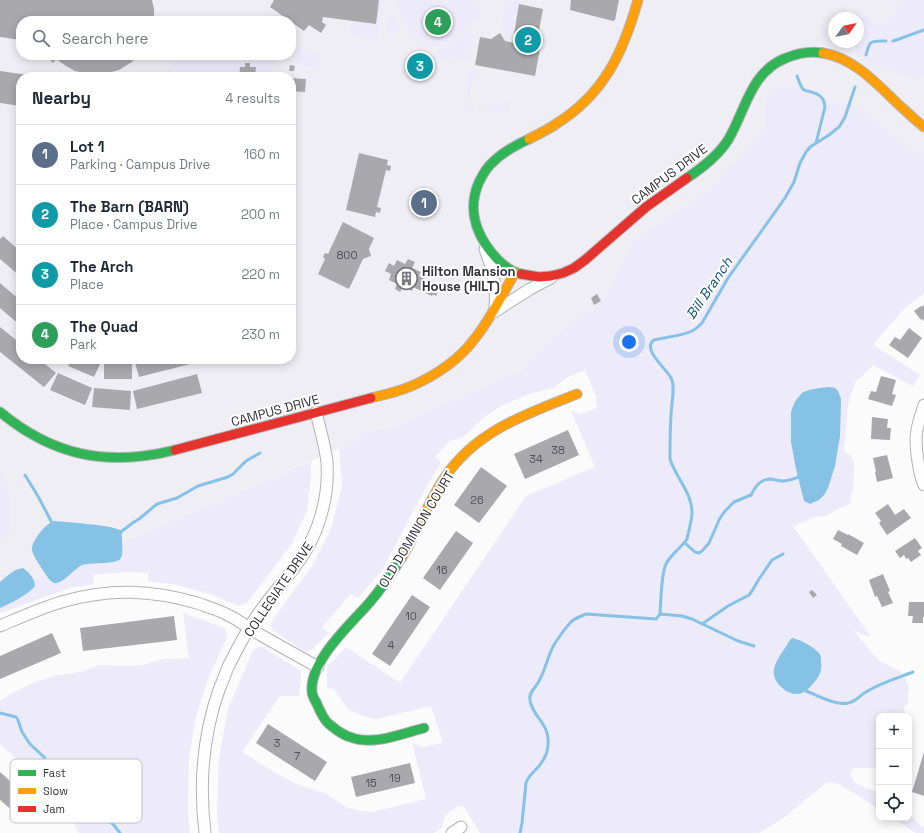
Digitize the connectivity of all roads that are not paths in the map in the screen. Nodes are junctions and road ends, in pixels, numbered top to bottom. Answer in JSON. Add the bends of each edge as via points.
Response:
{"nodes":[{"id":1,"x":638,"y":0,"type":"edge"},
{"id":2,"x":924,"y":127,"type":"edge"},
{"id":3,"x":482,"y":239,"type":"junction"},
{"id":4,"x":515,"y":273,"type":"junction"},
{"id":5,"x":558,"y":274,"type":"junction"},
{"id":6,"x":493,"y":310,"type":"junction"},
{"id":7,"x":577,"y":394,"type":"dead end"},
{"id":8,"x":924,"y":405,"type":"edge"},
{"id":9,"x":0,"y":412,"type":"edge"},
{"id":10,"x":316,"y":412,"type":"junction"},
{"id":11,"x":924,"y":485,"type":"edge"},
{"id":12,"x":0,"y":626,"type":"edge"},
{"id":13,"x":249,"y":628,"type":"junction"},
{"id":14,"x":318,"y":667,"type":"junction"},
{"id":15,"x":424,"y":728,"type":"dead end"},
{"id":16,"x":205,"y":833,"type":"edge"}],
"edges":[{"from":1,"to":3,"type":"street","name":"CAMPUS DRIVE","via":[[617,57],[596,89],[566,118],[500,155],[481,176],[475,190],[473,212]]},
{"from":2,"to":5,"type":"street","name":"CAMPUS DRIVE","via":[[867,75],[840,58],[818,52],[782,59],[761,74],[728,140],[718,153],[704,166],[647,206],[574,268]]},
{"from":3,"to":4,"type":"street","name":"CAMPUS DRIVE","via":[[491,252]]},
{"from":3,"to":6,"type":"street","via":[[494,280],[496,296]]},
{"from":4,"to":5,"type":"street","name":"CAMPUS DRIVE","via":[[535,277]]},
{"from":4,"to":6,"type":"street","name":"CAMPUS DRIVE"},
{"from":5,"to":6,"type":"street"},
{"from":6,"to":10,"type":"street","name":"CAMPUS DRIVE","via":[[467,348],[429,376],[408,387],[383,395]]},
{"from":7,"to":14,"type":"street","name":"OLD DOMINION COURT","via":[[515,419],[468,450],[454,464],[385,584],[325,654]]},
{"from":8,"to":11,"type":"street","via":[[916,438]]},
{"from":9,"to":10,"type":"street","name":"CAMPUS DRIVE","via":[[38,438],[63,449],[116,458],[148,456]]},
{"from":10,"to":13,"type":"street","name":"COLLEGIATE DRIVE","via":[[325,447],[327,483],[316,530],[305,551]]},
{"from":12,"to":13,"type":"street","via":[[65,601],[114,592],[134,592],[159,594],[210,607]]},
{"from":13,"to":14,"type":"street"},
{"from":13,"to":16,"type":"street","name":"COLLEGIATE DRIVE","via":[[227,669],[207,735],[202,778]]},
{"from":14,"to":15,"type":"street","name":"OLD DOMINION COURT","via":[[312,692],[317,706],[326,720],[350,738],[378,740]]}]}
